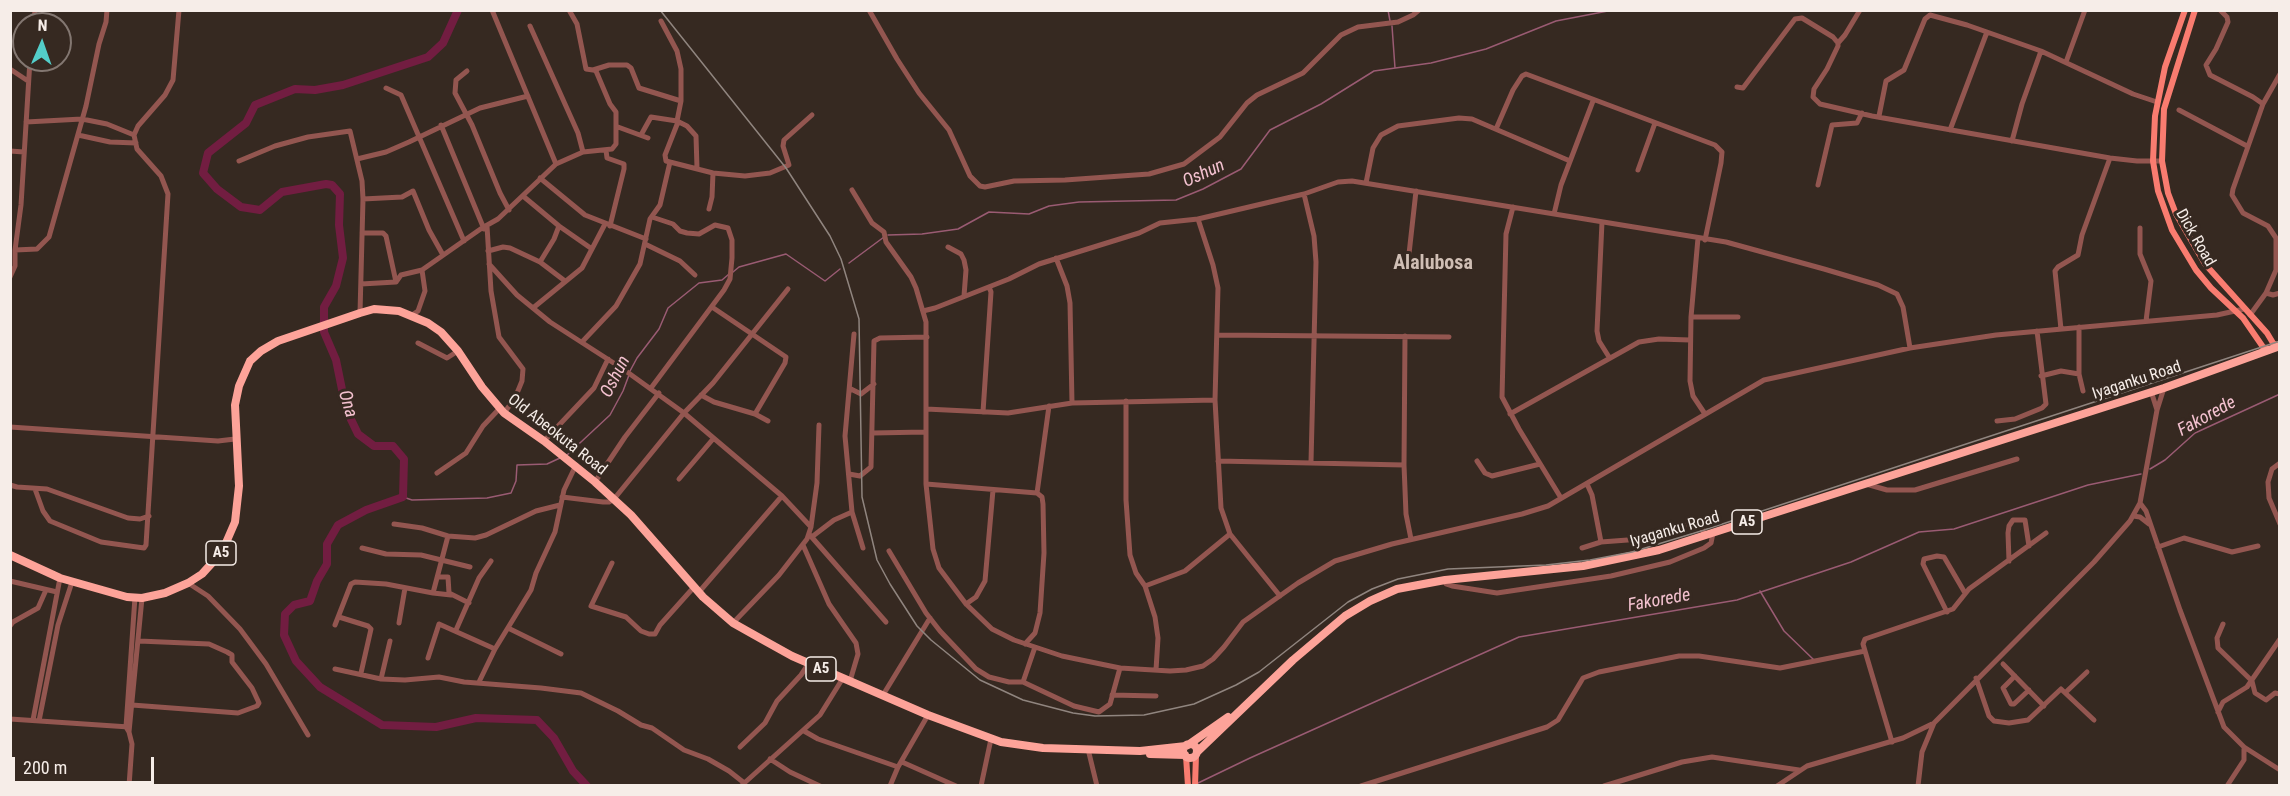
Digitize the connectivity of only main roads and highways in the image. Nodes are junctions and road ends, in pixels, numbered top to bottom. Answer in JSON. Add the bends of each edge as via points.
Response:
{"nodes":[{"id":1,"x":2185,"y":10,"type":"edge"},
{"id":2,"x":2195,"y":10,"type":"edge"},
{"id":3,"x":2279,"y":346,"type":"edge"},
{"id":4,"x":2269,"y":349,"type":"junction"},
{"id":5,"x":10,"y":555,"type":"edge"},
{"id":6,"x":1238,"y":711,"type":"junction"},
{"id":7,"x":1186,"y":750,"type":"junction"},
{"id":8,"x":1196,"y":754,"type":"junction"},
{"id":9,"x":1188,"y":786,"type":"edge"},
{"id":10,"x":1195,"y":786,"type":"edge"}],
"edges":[{"from":1,"to":4,"type":"main road","name":"Dick Road","via":[[2165,67],[2154,126],[2153,161],[2164,212],[2182,250],[2206,283]]},
{"from":2,"to":3,"type":"main road","name":"Dick Road","via":[[2164,109],[2162,161],[2168,193],[2191,241],[2219,282]]},
{"from":3,"to":4,"type":"highway","name":"Iyaganku Road","number":"A5"},
{"from":4,"to":6,"type":"highway","name":"Iyaganku Road","number":"A5","via":[[2164,388],[1659,550],[1606,562],[1396,589],[1359,607]]},
{"from":5,"to":7,"type":"highway","name":"Old Abeokuta Road","number":"A5","via":[[60,578],[139,598],[165,593],[202,574],[222,552],[235,522],[239,486],[235,405],[250,361],[278,341],[356,314],[385,309],[412,315],[441,332],[502,411],[596,482],[631,515],[696,590],[733,623],[809,663],[991,739],[1018,746]]},
{"from":6,"to":7,"type":"highway","name":"Iyaganku Road","number":"A5"},
{"from":6,"to":8,"type":"highway","name":"Iyaganku Road","number":"A5"},
{"from":7,"to":8,"type":"highway","via":[[1194,746]]},
{"from":7,"to":9,"type":"main road"},
{"from":8,"to":10,"type":"main road"}]}
